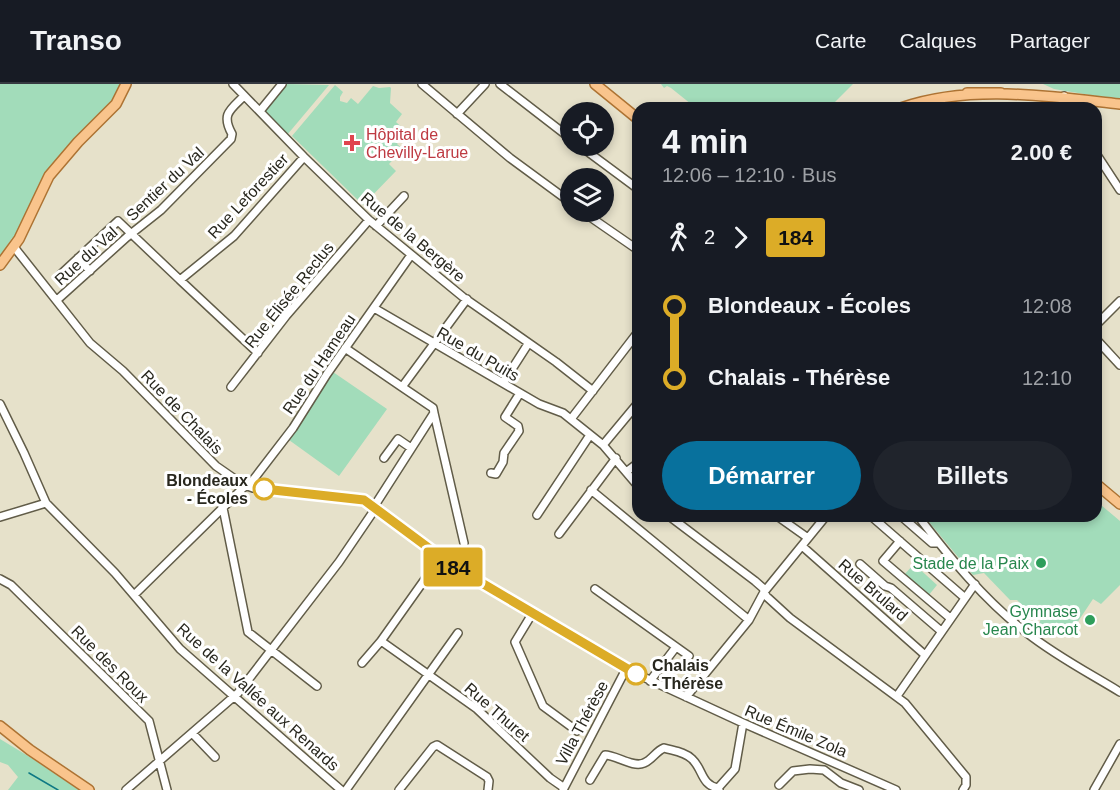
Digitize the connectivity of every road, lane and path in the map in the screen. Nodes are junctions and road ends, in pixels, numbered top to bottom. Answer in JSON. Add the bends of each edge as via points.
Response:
{"nodes":[{"id":1,"x":126,"y":84,"type":"edge"},
{"id":2,"x":233,"y":84,"type":"edge"},
{"id":3,"x":282,"y":84,"type":"edge"},
{"id":4,"x":422,"y":84,"type":"edge"},
{"id":5,"x":485,"y":84,"type":"edge"},
{"id":6,"x":500,"y":84,"type":"edge"},
{"id":7,"x":595,"y":84,"type":"edge"},
{"id":8,"x":603,"y":84,"type":"edge"},
{"id":9,"x":986,"y":86,"type":"junction"},
{"id":10,"x":939,"y":94,"type":"junction"},
{"id":11,"x":955,"y":94,"type":"junction"},
{"id":12,"x":244,"y":96,"type":"junction"},
{"id":13,"x":917,"y":102,"type":"edge"},
{"id":14,"x":924,"y":102,"type":"edge"},
{"id":15,"x":1064,"y":102,"type":"edge"},
{"id":16,"x":1102,"y":103,"type":"edge"},
{"id":17,"x":1120,"y":104,"type":"edge"},
{"id":18,"x":632,"y":107,"type":"edge"},
{"id":19,"x":1102,"y":107,"type":"edge"},
{"id":20,"x":1120,"y":110,"type":"edge"},
{"id":21,"x":260,"y":111,"type":"junction"},
{"id":22,"x":457,"y":114,"type":"junction"},
{"id":23,"x":632,"y":114,"type":"edge"},
{"id":24,"x":560,"y":130,"type":"edge"},
{"id":25,"x":593,"y":156,"type":"edge"},
{"id":26,"x":304,"y":157,"type":"junction"},
{"id":27,"x":1102,"y":162,"type":"edge"},
{"id":28,"x":632,"y":185,"type":"edge"},
{"id":29,"x":1120,"y":190,"type":"edge"},
{"id":30,"x":560,"y":195,"type":"edge"},
{"id":31,"x":404,"y":196,"type":"dead end"},
{"id":32,"x":369,"y":220,"type":"junction"},
{"id":33,"x":598,"y":222,"type":"edge"},
{"id":34,"x":376,"y":226,"type":"junction"},
{"id":35,"x":132,"y":233,"type":"junction"},
{"id":36,"x":632,"y":246,"type":"edge"},
{"id":37,"x":14,"y":247,"type":"junction"},
{"id":38,"x":411,"y":255,"type":"junction"},
{"id":39,"x":78,"y":258,"type":"junction"},
{"id":40,"x":0,"y":265,"type":"edge"},
{"id":41,"x":90,"y":271,"type":"junction"},
{"id":42,"x":59,"y":276,"type":"dead end"},
{"id":43,"x":180,"y":279,"type":"junction"},
{"id":44,"x":467,"y":299,"type":"junction"},
{"id":45,"x":57,"y":300,"type":"junction"},
{"id":46,"x":1120,"y":301,"type":"edge"},
{"id":47,"x":374,"y":308,"type":"junction"},
{"id":48,"x":1102,"y":319,"type":"edge"},
{"id":49,"x":632,"y":340,"type":"edge"},
{"id":50,"x":433,"y":343,"type":"junction"},
{"id":51,"x":528,"y":344,"type":"junction"},
{"id":52,"x":1102,"y":346,"type":"edge"},
{"id":53,"x":345,"y":348,"type":"junction"},
{"id":54,"x":258,"y":353,"type":"junction"},
{"id":55,"x":1120,"y":365,"type":"edge"},
{"id":56,"x":503,"y":383,"type":"junction"},
{"id":57,"x":231,"y":387,"type":"dead end"},
{"id":58,"x":402,"y":387,"type":"junction"},
{"id":59,"x":593,"y":391,"type":"junction"},
{"id":60,"x":520,"y":393,"type":"junction"},
{"id":61,"x":0,"y":404,"type":"edge"},
{"id":62,"x":632,"y":410,"type":"edge"},
{"id":63,"x":434,"y":413,"type":"junction"},
{"id":64,"x":571,"y":419,"type":"junction"},
{"id":65,"x":590,"y":435,"type":"junction"},
{"id":66,"x":603,"y":445,"type":"junction"},
{"id":67,"x":411,"y":448,"type":"junction"},
{"id":68,"x":384,"y":458,"type":"dead end"},
{"id":69,"x":616,"y":458,"type":"junction"},
{"id":70,"x":632,"y":468,"type":"edge"},
{"id":71,"x":626,"y":472,"type":"junction"},
{"id":72,"x":491,"y":473,"type":"dead end"},
{"id":73,"x":632,"y":479,"type":"edge"},
{"id":74,"x":246,"y":486,"type":"junction"},
{"id":75,"x":1102,"y":489,"type":"edge"},
{"id":76,"x":591,"y":490,"type":"junction"},
{"id":77,"x":1102,"y":497,"type":"edge"},
{"id":78,"x":46,"y":503,"type":"junction"},
{"id":79,"x":1120,"y":504,"type":"edge"},
{"id":80,"x":223,"y":508,"type":"junction"},
{"id":81,"x":374,"y":508,"type":"junction"},
{"id":82,"x":1120,"y":512,"type":"edge"},
{"id":83,"x":537,"y":515,"type":"dead end"},
{"id":84,"x":0,"y":516,"type":"edge"},
{"id":85,"x":677,"y":522,"type":"edge"},
{"id":86,"x":785,"y":522,"type":"edge"},
{"id":87,"x":820,"y":522,"type":"edge"},
{"id":88,"x":878,"y":522,"type":"edge"},
{"id":89,"x":908,"y":522,"type":"edge"},
{"id":90,"x":922,"y":522,"type":"edge"},
{"id":91,"x":559,"y":534,"type":"dead end"},
{"id":92,"x":808,"y":538,"type":"junction"},
{"id":93,"x":900,"y":541,"type":"junction"},
{"id":94,"x":464,"y":543,"type":"dead end"},
{"id":95,"x":938,"y":543,"type":"junction"},
{"id":96,"x":802,"y":546,"type":"junction"},
{"id":97,"x":440,"y":558,"type":"junction"},
{"id":98,"x":860,"y":564,"type":"dead end"},
{"id":99,"x":0,"y":579,"type":"edge"},
{"id":100,"x":975,"y":584,"type":"junction"},
{"id":101,"x":595,"y":589,"type":"dead end"},
{"id":102,"x":764,"y":592,"type":"junction"},
{"id":103,"x":134,"y":595,"type":"junction"},
{"id":104,"x":965,"y":598,"type":"junction"},
{"id":105,"x":532,"y":614,"type":"junction"},
{"id":106,"x":950,"y":618,"type":"junction"},
{"id":107,"x":749,"y":620,"type":"junction"},
{"id":108,"x":941,"y":631,"type":"junction"},
{"id":109,"x":458,"y":633,"type":"dead end"},
{"id":110,"x":381,"y":641,"type":"junction"},
{"id":111,"x":676,"y":647,"type":"junction"},
{"id":112,"x":271,"y":651,"type":"junction"},
{"id":113,"x":925,"y":655,"type":"junction"},
{"id":114,"x":689,"y":656,"type":"dead end"},
{"id":115,"x":362,"y":663,"type":"dead end"},
{"id":116,"x":626,"y":669,"type":"junction"},
{"id":117,"x":429,"y":675,"type":"junction"},
{"id":118,"x":650,"y":681,"type":"junction"},
{"id":119,"x":317,"y":686,"type":"dead end"},
{"id":120,"x":1120,"y":692,"type":"edge"},
{"id":121,"x":897,"y":696,"type":"junction"},
{"id":122,"x":234,"y":697,"type":"junction"},
{"id":123,"x":686,"y":697,"type":"junction"},
{"id":124,"x":743,"y":723,"type":"junction"},
{"id":125,"x":0,"y":726,"type":"edge"},
{"id":126,"x":577,"y":731,"type":"dead end"},
{"id":127,"x":0,"y":732,"type":"edge"},
{"id":128,"x":193,"y":734,"type":"junction"},
{"id":129,"x":1120,"y":744,"type":"edge"},
{"id":130,"x":30,"y":750,"type":"junction"},
{"id":131,"x":215,"y":758,"type":"dead end"},
{"id":132,"x":160,"y":760,"type":"junction"},
{"id":133,"x":591,"y":780,"type":"dead end"},
{"id":134,"x":779,"y":785,"type":"dead end"},
{"id":135,"x":563,"y":788,"type":"edge"},
{"id":136,"x":719,"y":789,"type":"edge"},
{"id":137,"x":89,"y":790,"type":"edge"},
{"id":138,"x":126,"y":790,"type":"edge"},
{"id":139,"x":167,"y":790,"type":"edge"},
{"id":140,"x":341,"y":790,"type":"edge"},
{"id":141,"x":346,"y":790,"type":"edge"},
{"id":142,"x":399,"y":790,"type":"edge"},
{"id":143,"x":488,"y":790,"type":"edge"},
{"id":144,"x":859,"y":790,"type":"edge"},
{"id":145,"x":896,"y":790,"type":"edge"},
{"id":146,"x":963,"y":790,"type":"edge"},
{"id":147,"x":1095,"y":790,"type":"edge"}],
"edges":[{"from":1,"to":37,"type":"main road","via":[[116,104],[49,176]]},
{"from":2,"to":12,"type":"street","name":"Rue de la Bergère"},
{"from":3,"to":21,"type":"street"},
{"from":4,"to":22,"type":"street"},
{"from":5,"to":22,"type":"street"},
{"from":6,"to":24,"type":"street"},
{"from":7,"to":23,"type":"main road"},
{"from":8,"to":18,"type":"main road"},
{"from":9,"to":10,"type":"main road"},
{"from":9,"to":11,"type":"main road"},
{"from":9,"to":15,"type":"main road","via":[[1031,90]]},
{"from":10,"to":11,"type":"main road"},
{"from":10,"to":13,"type":"main road"},
{"from":10,"to":14,"type":"main road"},
{"from":11,"to":15,"type":"main road","via":[[1002,93]]},
{"from":12,"to":21,"type":"street","name":"Rue de la Bergère"},
{"from":12,"to":35,"type":"street","name":"Sentier du Val","via":[[228,114],[231,138],[161,210]]},
{"from":16,"to":17,"type":"main road"},
{"from":19,"to":20,"type":"main road"},
{"from":21,"to":26,"type":"street","name":"Rue de la Bergère"},
{"from":22,"to":30,"type":"street"},
{"from":25,"to":28,"type":"street"},
{"from":26,"to":32,"type":"street","name":"Rue de la Bergère"},
{"from":26,"to":43,"type":"street","name":"Rue Leforestier","via":[[234,236]]},
{"from":27,"to":29,"type":"street"},
{"from":31,"to":34,"type":"street"},
{"from":32,"to":34,"type":"street","name":"Rue de la Bergère"},
{"from":32,"to":54,"type":"street","name":"Rue Élisée Reclus"},
{"from":33,"to":36,"type":"street"},
{"from":34,"to":38,"type":"street","name":"Rue de la Bergère"},
{"from":35,"to":39,"type":"street","name":"Sentier du Val","via":[[118,221]]},
{"from":35,"to":41,"type":"street","name":"Rue du Val"},
{"from":35,"to":43,"type":"street"},
{"from":37,"to":40,"type":"main road"},
{"from":37,"to":45,"type":"street","name":"Rue de Chalais"},
{"from":38,"to":44,"type":"street","name":"Rue de la Bergère"},
{"from":38,"to":47,"type":"street","name":"Rue du Hameau"},
{"from":39,"to":41,"type":"street"},
{"from":39,"to":42,"type":"street","name":"Sentier du Val"},
{"from":41,"to":45,"type":"street","name":"Rue du Val"},
{"from":43,"to":54,"type":"street"},
{"from":44,"to":50,"type":"street"},
{"from":44,"to":51,"type":"street","name":"Rue de la Bergère"},
{"from":45,"to":74,"type":"street","name":"Rue de Chalais","via":[[90,343],[216,466]]},
{"from":46,"to":48,"type":"street"},
{"from":47,"to":50,"type":"street","name":"Rue du Puits"},
{"from":47,"to":53,"type":"street","name":"Rue du Hameau"},
{"from":49,"to":59,"type":"street"},
{"from":50,"to":56,"type":"street","name":"Rue du Puits"},
{"from":50,"to":58,"type":"street"},
{"from":51,"to":56,"type":"street"},
{"from":51,"to":59,"type":"street","name":"Rue de la Bergère"},
{"from":52,"to":55,"type":"street"},
{"from":53,"to":58,"type":"street"},
{"from":53,"to":74,"type":"street","name":"Rue du Hameau","via":[[293,428]]},
{"from":54,"to":57,"type":"street","name":"Rue Élisée Reclus"},
{"from":56,"to":60,"type":"street","name":"Rue du Puits"},
{"from":58,"to":63,"type":"street","via":[[433,408]]},
{"from":59,"to":64,"type":"street"},
{"from":60,"to":64,"type":"street","name":"Rue du Puits"},
{"from":60,"to":72,"type":"street","via":[[505,417],[519,431],[496,474]]},
{"from":61,"to":78,"type":"street","name":"Rue de la Vallée aux Renards"},
{"from":62,"to":66,"type":"street"},
{"from":63,"to":67,"type":"street"},
{"from":63,"to":94,"type":"street"},
{"from":64,"to":65,"type":"street","name":"Rue du Puits"},
{"from":65,"to":66,"type":"street","name":"Rue du Puits"},
{"from":65,"to":83,"type":"street"},
{"from":66,"to":69,"type":"street","name":"Rue du Puits"},
{"from":67,"to":68,"type":"street","via":[[398,439]]},
{"from":67,"to":81,"type":"street"},
{"from":69,"to":71,"type":"street","name":"Rue du Puits"},
{"from":69,"to":76,"type":"street"},
{"from":70,"to":71,"type":"street"},
{"from":71,"to":73,"type":"street","name":"Rue du Puits"},
{"from":74,"to":80,"type":"street","name":"Rue du Hameau"},
{"from":74,"to":81,"type":"street","name":"Rue de Chalais","via":[[359,498]]},
{"from":75,"to":79,"type":"main road"},
{"from":76,"to":91,"type":"street"},
{"from":76,"to":107,"type":"street"},
{"from":77,"to":82,"type":"main road"},
{"from":78,"to":84,"type":"street"},
{"from":78,"to":103,"type":"street","name":"Rue de la Vallée aux Renards"},
{"from":80,"to":103,"type":"street","name":"Rue du Hameau"},
{"from":80,"to":112,"type":"street","via":[[248,632]]},
{"from":81,"to":97,"type":"street","name":"Rue de Chalais"},
{"from":81,"to":112,"type":"street","via":[[339,562]]},
{"from":85,"to":102,"type":"street"},
{"from":86,"to":92,"type":"street"},
{"from":87,"to":92,"type":"street"},
{"from":88,"to":93,"type":"street"},
{"from":89,"to":95,"type":"street","via":[[932,543]]},
{"from":90,"to":95,"type":"street"},
{"from":92,"to":96,"type":"street"},
{"from":93,"to":104,"type":"street"},
{"from":93,"to":106,"type":"street","via":[[883,561]]},
{"from":95,"to":100,"type":"street"},
{"from":96,"to":102,"type":"street"},
{"from":96,"to":113,"type":"street","name":"Rue Brulard"},
{"from":97,"to":105,"type":"street","name":"Rue de Chalais"},
{"from":97,"to":110,"type":"street"},
{"from":98,"to":108,"type":"street"},
{"from":99,"to":132,"type":"street","name":"Rue des Roux","via":[[11,585],[149,722]]},
{"from":100,"to":104,"type":"street"},
{"from":100,"to":120,"type":"street","via":[[1028,634]]},
{"from":101,"to":111,"type":"street"},
{"from":102,"to":107,"type":"street"},
{"from":102,"to":121,"type":"street","via":[[790,618]]},
{"from":103,"to":122,"type":"street","name":"Rue de la Vallée aux Renards","via":[[180,649]]},
{"from":104,"to":106,"type":"street"},
{"from":105,"to":116,"type":"street","name":"Rue de Chalais"},
{"from":105,"to":126,"type":"street","via":[[515,642],[543,706]]},
{"from":106,"to":108,"type":"street"},
{"from":107,"to":123,"type":"street"},
{"from":108,"to":113,"type":"street"},
{"from":109,"to":117,"type":"street"},
{"from":110,"to":115,"type":"street"},
{"from":110,"to":117,"type":"street","name":"Rue Thuret"},
{"from":111,"to":114,"type":"street"},
{"from":111,"to":118,"type":"street"},
{"from":112,"to":119,"type":"street"},
{"from":112,"to":122,"type":"street"},
{"from":113,"to":121,"type":"street"},
{"from":116,"to":118,"type":"street","name":"Rue de Chalais"},
{"from":116,"to":135,"type":"street","name":"Villa Thérèse"},
{"from":117,"to":135,"type":"street","name":"Rue Thuret","via":[[477,709]]},
{"from":117,"to":141,"type":"street"},
{"from":118,"to":123,"type":"street","name":"Rue de Chalais"},
{"from":121,"to":146,"type":"street","via":[[919,717],[966,777]]},
{"from":122,"to":128,"type":"street"},
{"from":122,"to":140,"type":"street","name":"Rue de la Vallée aux Renards"},
{"from":123,"to":124,"type":"street","name":"Rue Émile Zola"},
{"from":124,"to":136,"type":"street","via":[[735,769]]},
{"from":124,"to":145,"type":"street","name":"Rue Émile Zola"},
{"from":125,"to":130,"type":"main road"},
{"from":127,"to":130,"type":"main road"},
{"from":128,"to":131,"type":"street"},
{"from":128,"to":132,"type":"street"},
{"from":129,"to":147,"type":"street"},
{"from":130,"to":137,"type":"main road"},
{"from":132,"to":138,"type":"street"},
{"from":132,"to":139,"type":"street","name":"Rue des Roux"},
{"from":133,"to":136,"type":"street","via":[[605,755],[639,764],[664,748],[691,758],[702,778]]},
{"from":134,"to":144,"type":"street","via":[[793,771],[810,769],[824,770]]},
{"from":142,"to":143,"type":"street","via":[[437,745],[487,777]]}]}
